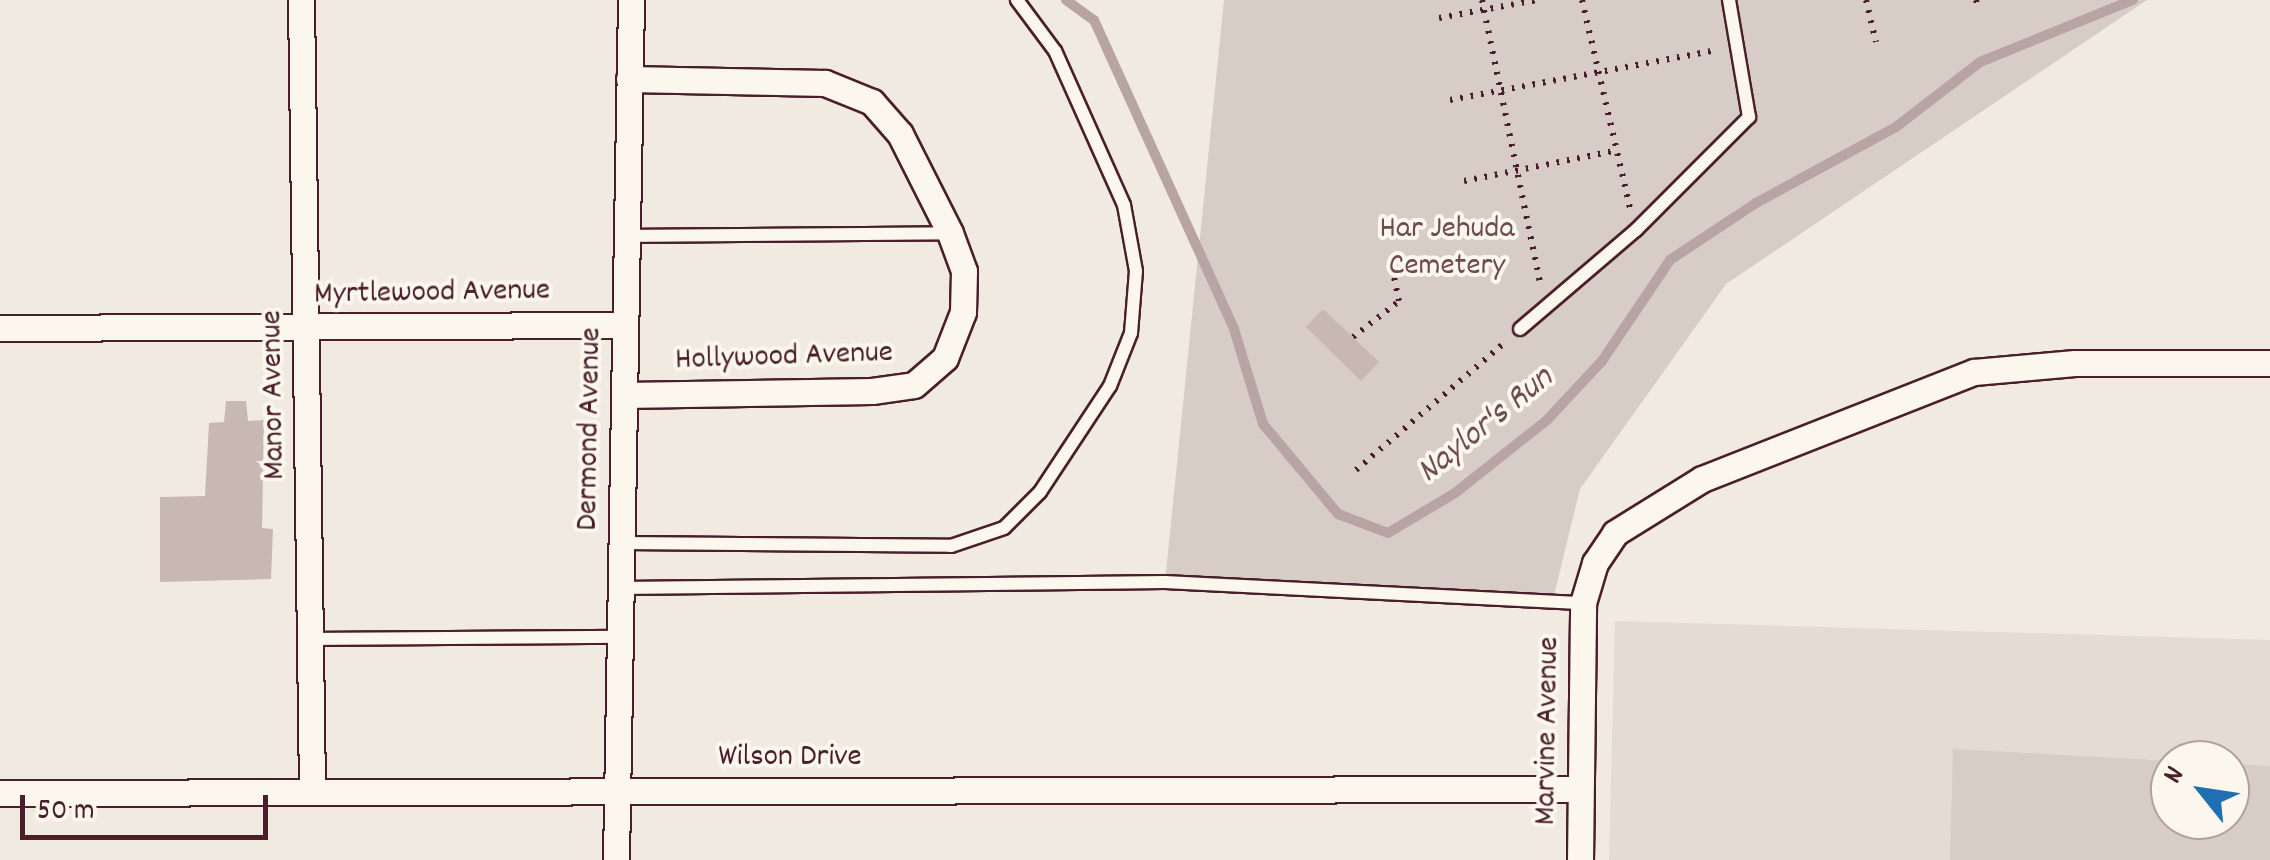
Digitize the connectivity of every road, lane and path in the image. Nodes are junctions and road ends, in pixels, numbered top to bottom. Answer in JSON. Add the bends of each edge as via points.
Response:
{"nodes":[{"id":1,"x":301,"y":0,"type":"edge"},
{"id":2,"x":630,"y":0,"type":"edge"},
{"id":3,"x":1017,"y":0,"type":"edge"},
{"id":4,"x":1482,"y":0,"type":"edge"},
{"id":5,"x":1536,"y":0,"type":"edge"},
{"id":6,"x":1582,"y":0,"type":"edge"},
{"id":7,"x":1729,"y":0,"type":"edge"},
{"id":8,"x":1866,"y":0,"type":"edge"},
{"id":9,"x":1484,"y":10,"type":"junction"},
{"id":10,"x":1439,"y":18,"type":"dead end"},
{"id":11,"x":1876,"y":42,"type":"dead end"},
{"id":12,"x":1738,"y":46,"type":"junction"},
{"id":13,"x":1597,"y":70,"type":"junction"},
{"id":14,"x":629,"y":79,"type":"junction"},
{"id":15,"x":1501,"y":88,"type":"junction"},
{"id":16,"x":1450,"y":100,"type":"dead end"},
{"id":17,"x":1614,"y":150,"type":"junction"},
{"id":18,"x":1519,"y":170,"type":"junction"},
{"id":19,"x":1464,"y":181,"type":"dead end"},
{"id":20,"x":1636,"y":230,"type":"junction"},
{"id":21,"x":950,"y":234,"type":"junction"},
{"id":22,"x":626,"y":236,"type":"junction"},
{"id":23,"x":1394,"y":278,"type":"dead end"},
{"id":24,"x":1544,"y":309,"type":"junction"},
{"id":25,"x":625,"y":325,"type":"junction"},
{"id":26,"x":0,"y":328,"type":"edge"},
{"id":27,"x":306,"y":328,"type":"junction"},
{"id":28,"x":1520,"y":329,"type":"joint"},
{"id":29,"x":1353,"y":337,"type":"dead end"},
{"id":30,"x":2270,"y":363,"type":"edge"},
{"id":31,"x":624,"y":395,"type":"junction"},
{"id":32,"x":1356,"y":470,"type":"dead end"},
{"id":33,"x":622,"y":543,"type":"junction"},
{"id":34,"x":620,"y":588,"type":"junction"},
{"id":35,"x":1583,"y":603,"type":"junction"},
{"id":36,"x":620,"y":638,"type":"junction"},
{"id":37,"x":312,"y":639,"type":"junction"},
{"id":38,"x":312,"y":789,"type":"junction"},
{"id":39,"x":1580,"y":789,"type":"junction"},
{"id":40,"x":617,"y":792,"type":"junction"},
{"id":41,"x":0,"y":793,"type":"edge"},
{"id":42,"x":616,"y":860,"type":"edge"},
{"id":43,"x":1580,"y":860,"type":"edge"}],
"edges":[{"from":1,"to":27,"type":"street","name":"Manor Avenue"},
{"from":2,"to":14,"type":"street","name":"Dermond Avenue"},
{"from":3,"to":33,"type":"lane","via":[[1056,51],[1116,188],[1136,271],[1131,333],[1110,386],[1040,492],[1004,528],[951,546]]},
{"from":4,"to":9,"type":"path"},
{"from":5,"to":9,"type":"path"},
{"from":6,"to":13,"type":"path"},
{"from":7,"to":12,"type":"lane"},
{"from":8,"to":11,"type":"path"},
{"from":9,"to":10,"type":"path"},
{"from":9,"to":15,"type":"path"},
{"from":12,"to":13,"type":"path"},
{"from":12,"to":20,"type":"lane","via":[[1749,116]]},
{"from":13,"to":15,"type":"path"},
{"from":13,"to":17,"type":"path"},
{"from":14,"to":21,"type":"street","name":"Hollywood Avenue","via":[[825,83],[872,102],[900,134]]},
{"from":14,"to":22,"type":"street","name":"Dermond Avenue"},
{"from":15,"to":16,"type":"path"},
{"from":15,"to":18,"type":"path"},
{"from":17,"to":18,"type":"path"},
{"from":17,"to":20,"type":"path"},
{"from":18,"to":19,"type":"path"},
{"from":18,"to":24,"type":"path"},
{"from":20,"to":24,"type":"lane"},
{"from":21,"to":22,"type":"lane"},
{"from":21,"to":31,"type":"street","name":"Hollywood Avenue","via":[[964,271],[963,312],[946,358],[914,385]]},
{"from":22,"to":25,"type":"street","name":"Dermond Avenue"},
{"from":23,"to":29,"type":"path","via":[[1398,301]]},
{"from":24,"to":28,"type":"lane"},
{"from":25,"to":27,"type":"street","name":"Myrtlewood Avenue"},
{"from":25,"to":31,"type":"street","name":"Dermond Avenue"},
{"from":26,"to":27,"type":"street","name":"Myrtlewood Avenue"},
{"from":27,"to":37,"type":"street","name":"Manor Avenue"},
{"from":28,"to":32,"type":"path"},
{"from":30,"to":35,"type":"street","name":"Marvine Avenue","via":[[2075,363],[1974,372],[1702,479],[1615,533],[1595,563]]},
{"from":31,"to":33,"type":"street","name":"Dermond Avenue"},
{"from":33,"to":34,"type":"street","name":"Dermond Avenue"},
{"from":34,"to":35,"type":"lane","via":[[1165,582]]},
{"from":34,"to":36,"type":"street","name":"Dermond Avenue"},
{"from":35,"to":39,"type":"street","name":"Marvine Avenue"},
{"from":36,"to":37,"type":"lane"},
{"from":36,"to":40,"type":"street","name":"Dermond Avenue"},
{"from":37,"to":38,"type":"street","name":"Manor Avenue"},
{"from":38,"to":40,"type":"street","name":"Wilson Drive"},
{"from":38,"to":41,"type":"street","name":"Wilson Drive"},
{"from":39,"to":40,"type":"street","name":"Wilson Drive"},
{"from":39,"to":43,"type":"street","name":"Marvine Avenue"},
{"from":40,"to":42,"type":"street","name":"Dermond Avenue"}]}
